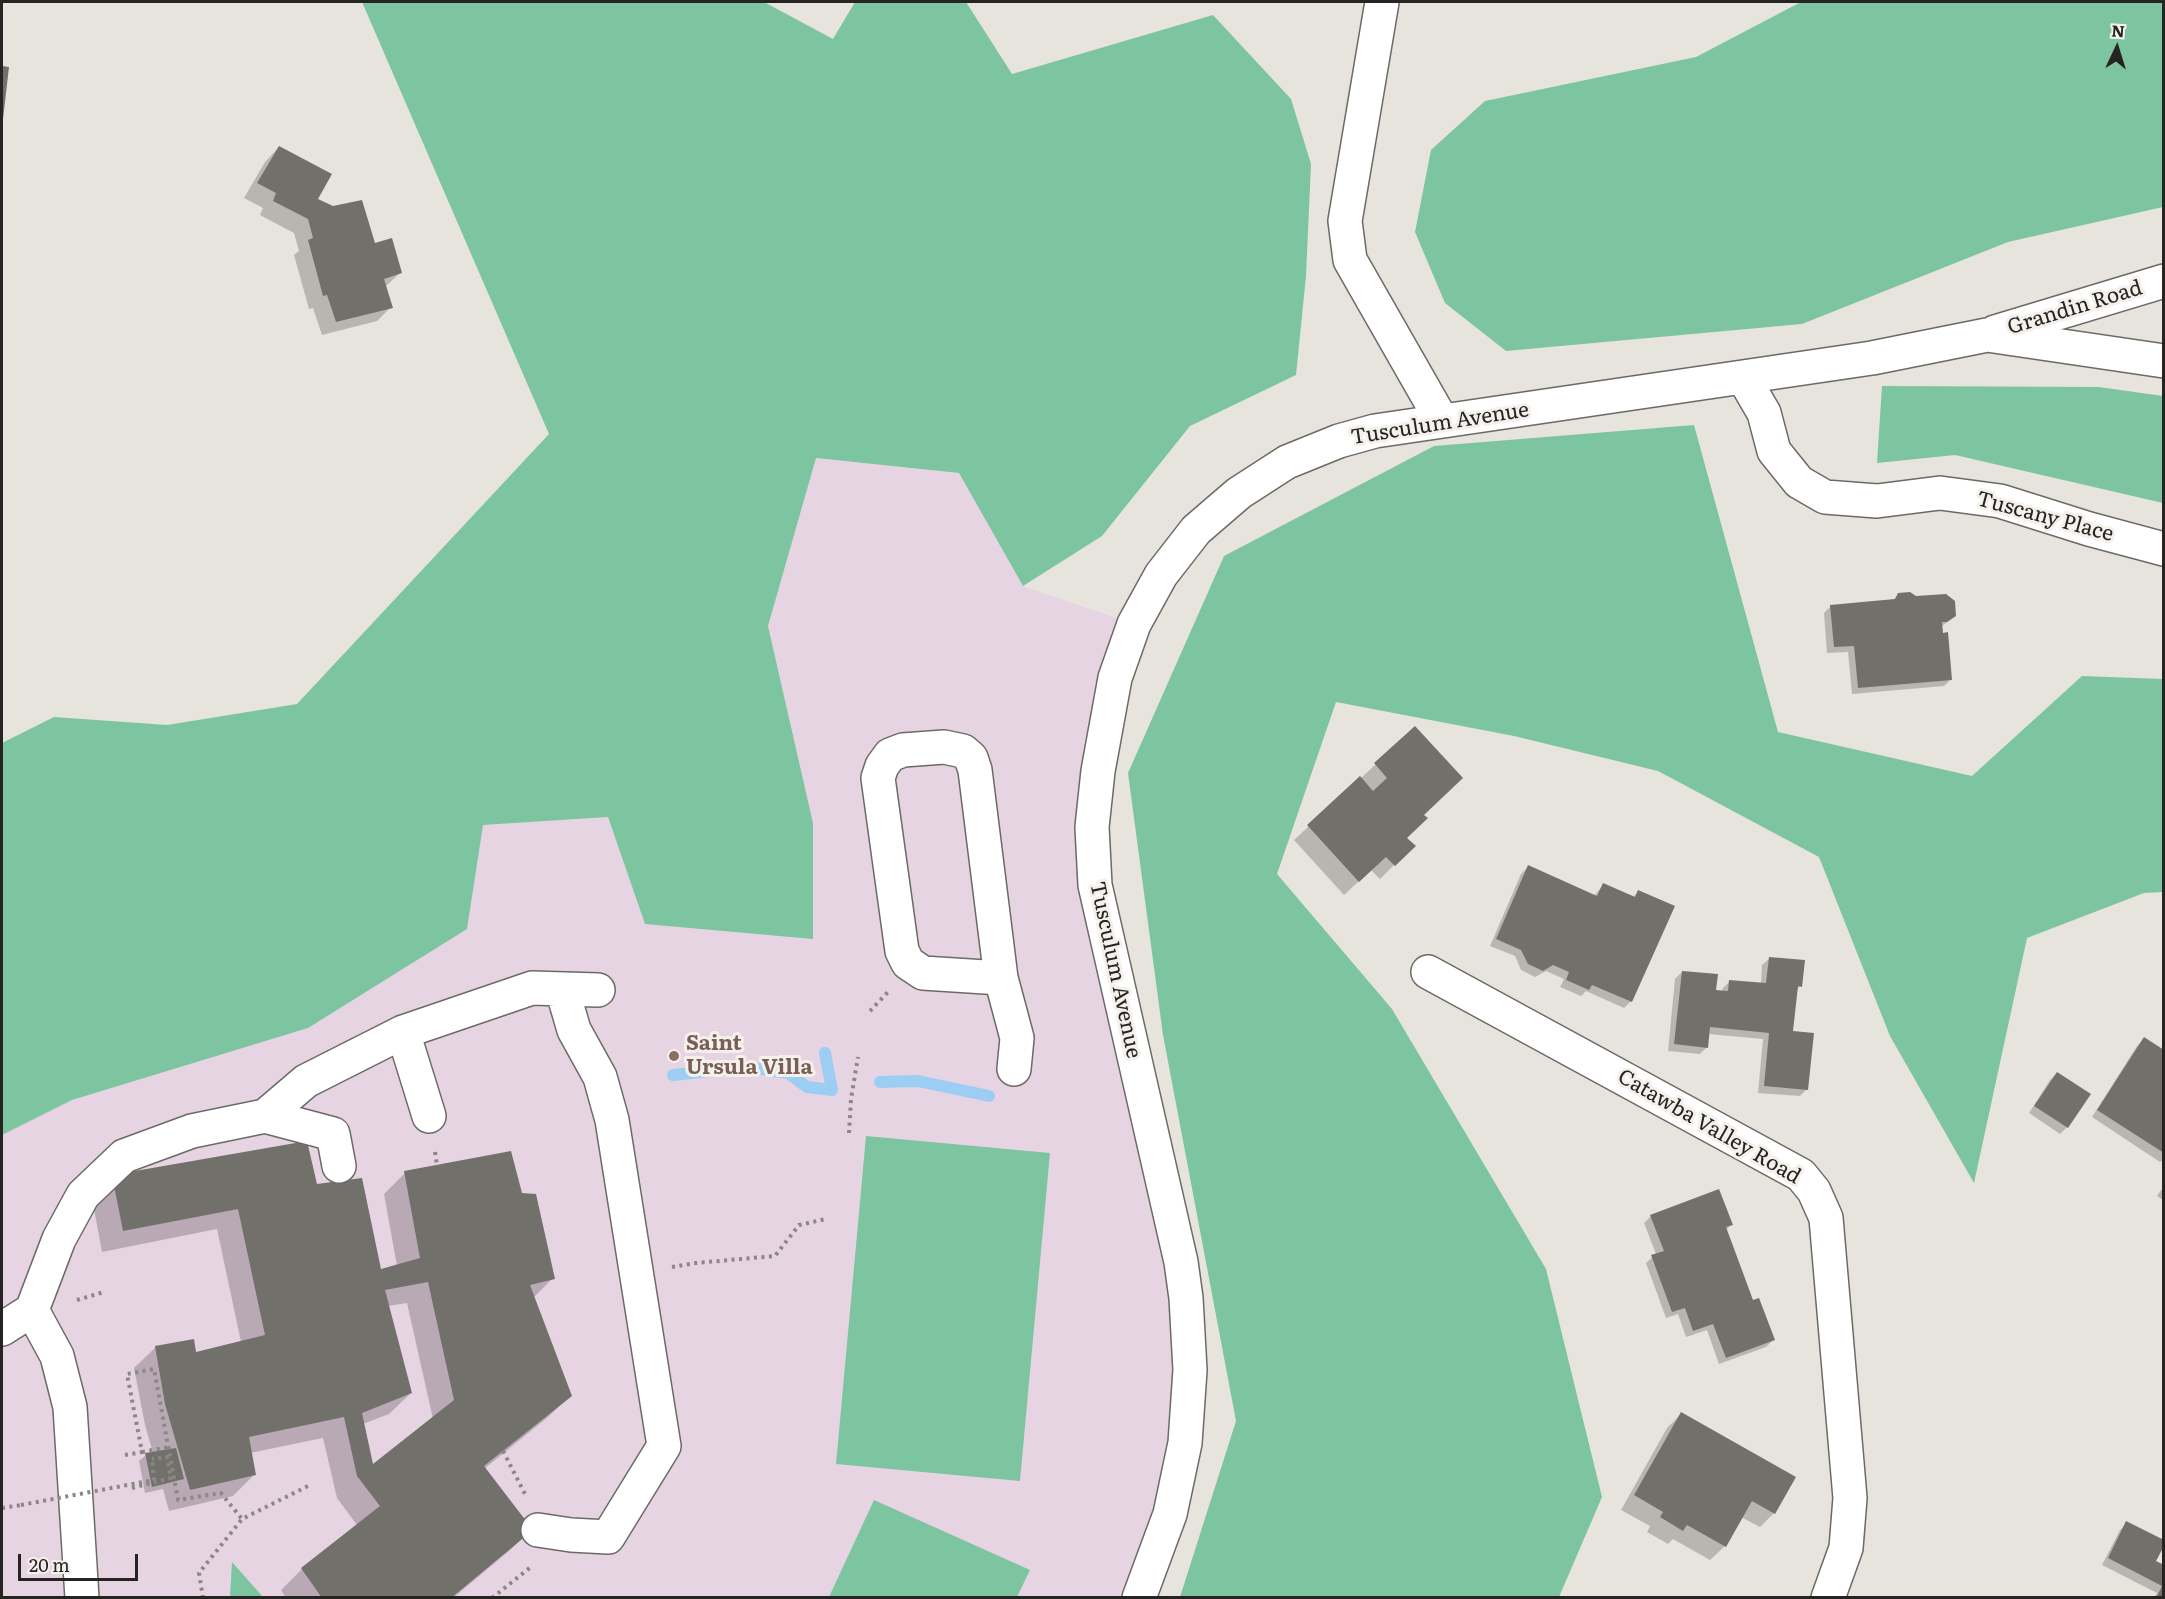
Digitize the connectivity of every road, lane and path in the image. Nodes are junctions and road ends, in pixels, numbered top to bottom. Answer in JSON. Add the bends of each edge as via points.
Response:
{"nodes":[{"id":1,"x":1382,"y":2,"type":"edge"},
{"id":2,"x":2163,"y":281,"type":"edge"},
{"id":3,"x":1988,"y":335,"type":"junction"},
{"id":4,"x":2163,"y":361,"type":"edge"},
{"id":5,"x":1743,"y":377,"type":"junction"},
{"id":6,"x":1442,"y":422,"type":"junction"},
{"id":7,"x":2163,"y":549,"type":"edge"},
{"id":8,"x":1428,"y":972,"type":"dead end"},
{"id":9,"x":1001,"y":978,"type":"junction"},
{"id":10,"x":562,"y":989,"type":"junction"},
{"id":11,"x":598,"y":990,"type":"dead end"},
{"id":12,"x":404,"y":1032,"type":"junction"},
{"id":13,"x":858,"y":1057,"type":"dead end"},
{"id":14,"x":1014,"y":1069,"type":"dead end"},
{"id":15,"x":265,"y":1116,"type":"junction"},
{"id":16,"x":429,"y":1116,"type":"dead end"},
{"id":17,"x":849,"y":1133,"type":"dead end"},
{"id":18,"x":339,"y":1166,"type":"dead end"},
{"id":19,"x":826,"y":1219,"type":"dead end"},
{"id":20,"x":696,"y":1263,"type":"dead end"},
{"id":21,"x":32,"y":1310,"type":"junction"},
{"id":22,"x":2,"y":1329,"type":"edge"},
{"id":23,"x":169,"y":1447,"type":"junction"},
{"id":24,"x":142,"y":1452,"type":"junction"},
{"id":25,"x":125,"y":1455,"type":"dead end"},
{"id":26,"x":310,"y":1485,"type":"dead end"},
{"id":27,"x":132,"y":1488,"type":"dead end"},
{"id":28,"x":2,"y":1508,"type":"edge"},
{"id":29,"x":242,"y":1519,"type":"junction"},
{"id":30,"x":538,"y":1530,"type":"dead end"},
{"id":31,"x":81,"y":1598,"type":"edge"},
{"id":32,"x":203,"y":1598,"type":"edge"},
{"id":33,"x":1139,"y":1598,"type":"edge"},
{"id":34,"x":1828,"y":1598,"type":"edge"}],
"edges":[{"from":1,"to":6,"type":"street","via":[[1346,221],[1350,260]]},
{"from":2,"to":3,"type":"street","name":"Grandin Road"},
{"from":3,"to":4,"type":"street","name":"Tusculum Avenue"},
{"from":3,"to":5,"type":"street","name":"Tusculum Avenue","via":[[1872,358]]},
{"from":5,"to":6,"type":"street","name":"Tusculum Avenue"},
{"from":5,"to":7,"type":"street","name":"Tuscany Place","via":[[1764,413],[1774,451],[1799,482],[1825,497],[1877,501],[1940,494],[2000,501]]},
{"from":6,"to":33,"type":"street","name":"Tusculum Avenue","via":[[1375,431],[1339,441],[1287,462],[1239,493],[1196,530],[1161,574],[1134,624],[1115,678],[1092,827],[1095,885],[1181,1262],[1190,1370],[1185,1443],[1170,1514]]},
{"from":8,"to":34,"type":"street","name":"Catawba Valley Road","via":[[1801,1175],[1814,1191],[1826,1218],[1850,1498],[1846,1548]]},
{"from":9,"to":9,"type":"street","via":[[971,758],[963,751],[944,747],[903,750],[890,755],[878,778],[902,951],[908,963],[923,973]]},
{"from":9,"to":14,"type":"street","via":[[1017,1038]]},
{"from":10,"to":11,"type":"street"},
{"from":10,"to":12,"type":"street","via":[[532,988]]},
{"from":10,"to":30,"type":"street","via":[[574,1030],[600,1077],[612,1120],[664,1446],[608,1537]]},
{"from":12,"to":15,"type":"street","via":[[306,1081]]},
{"from":12,"to":16,"type":"street"},
{"from":13,"to":17,"type":"path"},
{"from":15,"to":18,"type":"street","via":[[333,1134]]},
{"from":15,"to":21,"type":"street","via":[[192,1131],[124,1156],[83,1195],[59,1239]]},
{"from":19,"to":20,"type":"path","via":[[799,1225],[775,1256]]},
{"from":21,"to":22,"type":"street"},
{"from":21,"to":31,"type":"street","via":[[57,1356],[70,1407]]},
{"from":23,"to":24,"type":"path"},
{"from":23,"to":24,"type":"path","via":[[154,1369],[136,1372],[127,1374]]},
{"from":23,"to":29,"type":"path","via":[[178,1500],[221,1493]]},
{"from":24,"to":25,"type":"path"},
{"from":26,"to":29,"type":"path"},
{"from":27,"to":28,"type":"path","bridge":true,"via":[[171,1478],[167,1457],[152,1459],[154,1480]]},
{"from":29,"to":32,"type":"path","via":[[199,1573]]}]}
